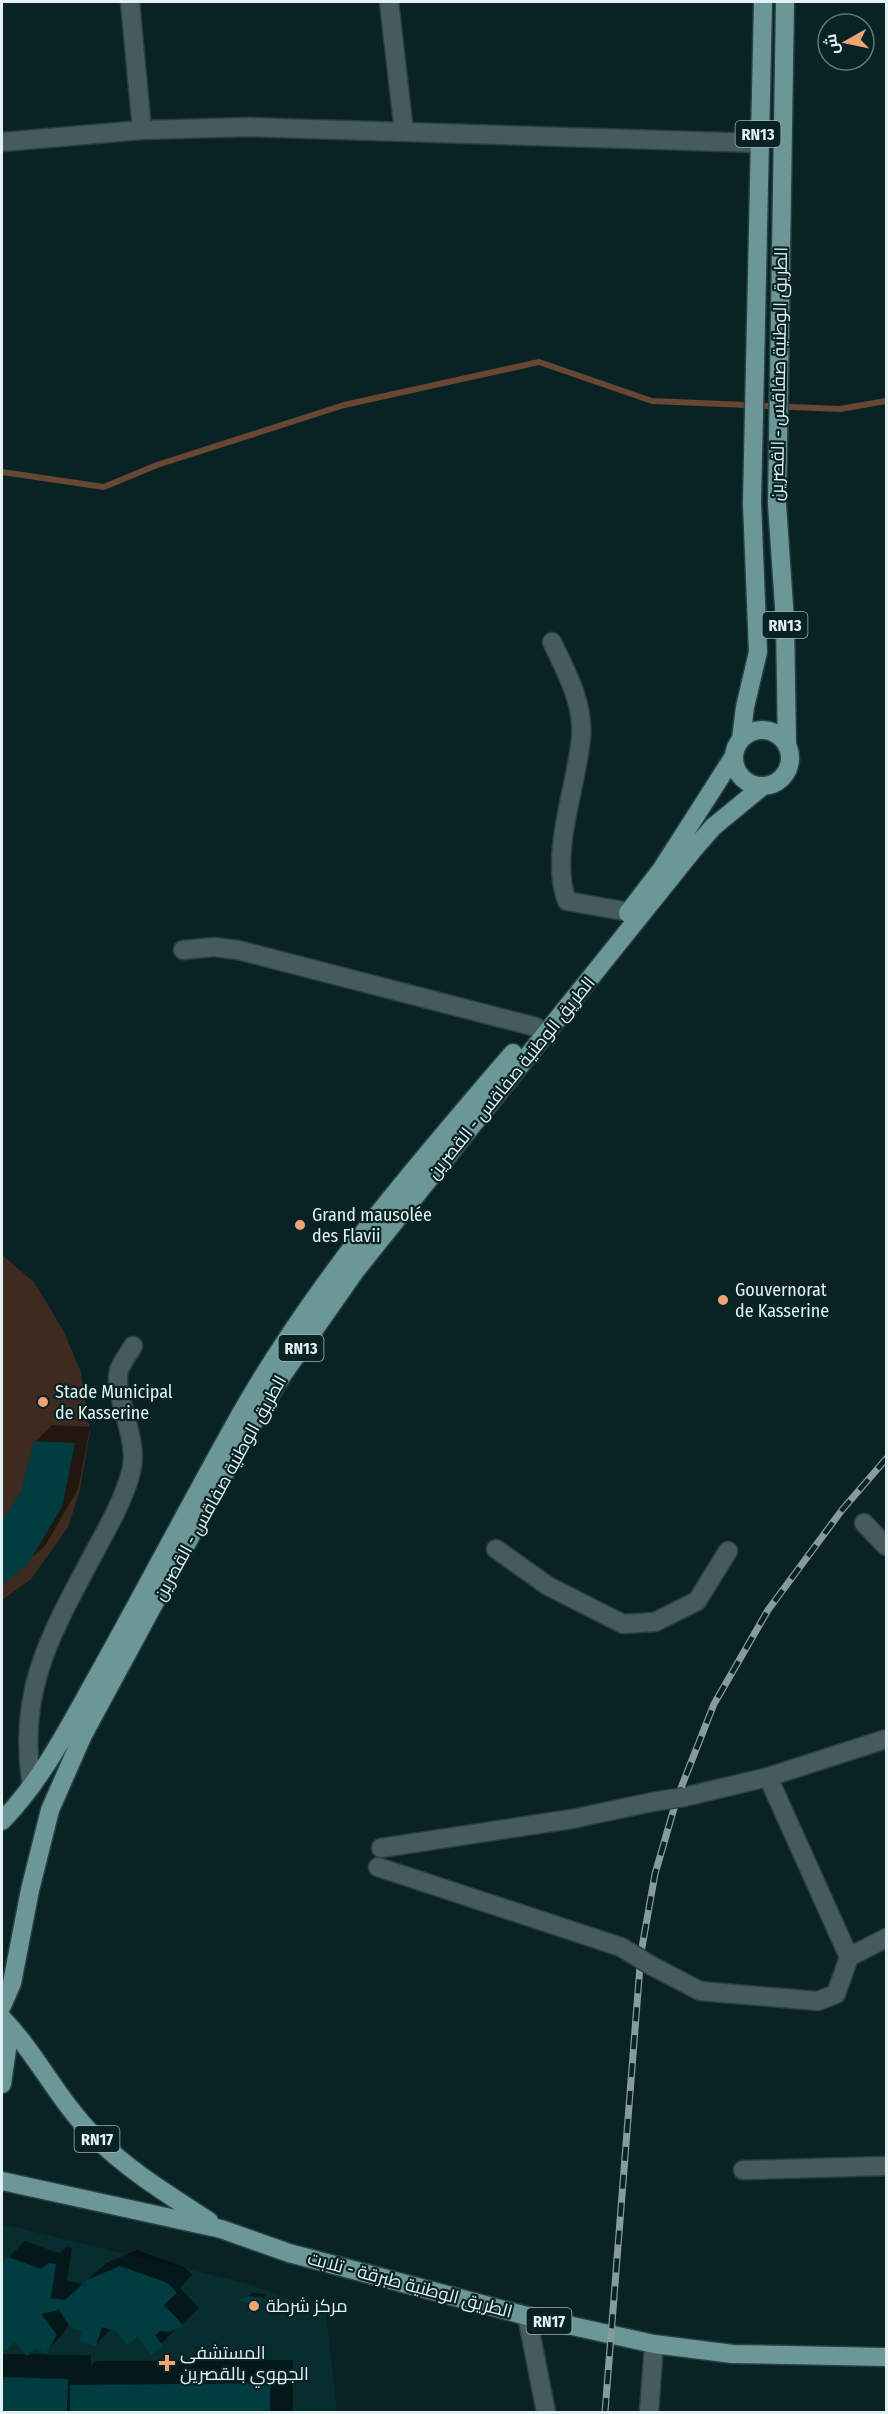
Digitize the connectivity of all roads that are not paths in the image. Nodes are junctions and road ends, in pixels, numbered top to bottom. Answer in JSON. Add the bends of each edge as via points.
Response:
{"nodes":[{"id":1,"x":130,"y":2,"type":"edge"},
{"id":2,"x":389,"y":2,"type":"edge"},
{"id":3,"x":763,"y":2,"type":"edge"},
{"id":4,"x":785,"y":2,"type":"edge"},
{"id":5,"x":142,"y":130,"type":"junction"},
{"id":6,"x":404,"y":132,"type":"junction"},
{"id":7,"x":2,"y":142,"type":"edge"},
{"id":8,"x":758,"y":143,"type":"junction"},
{"id":9,"x":552,"y":642,"type":"dead end"},
{"id":10,"x":787,"y":746,"type":"junction"},
{"id":11,"x":738,"y":748,"type":"junction"},
{"id":12,"x":763,"y":786,"type":"junction"},
{"id":13,"x":629,"y":912,"type":"junction"},
{"id":14,"x":183,"y":950,"type":"dead end"},
{"id":15,"x":536,"y":1027,"type":"junction"},
{"id":16,"x":133,"y":1346,"type":"dead end"},
{"id":17,"x":864,"y":1523,"type":"dead end"},
{"id":18,"x":886,"y":1546,"type":"edge"},
{"id":19,"x":496,"y":1550,"type":"dead end"},
{"id":20,"x":728,"y":1551,"type":"dead end"},
{"id":21,"x":886,"y":1739,"type":"edge"},
{"id":22,"x":768,"y":1777,"type":"junction"},
{"id":23,"x":32,"y":1786,"type":"junction"},
{"id":24,"x":2,"y":1821,"type":"edge"},
{"id":25,"x":381,"y":1848,"type":"dead end"},
{"id":26,"x":378,"y":1867,"type":"dead end"},
{"id":27,"x":886,"y":1938,"type":"edge"},
{"id":28,"x":849,"y":1957,"type":"junction"},
{"id":29,"x":2,"y":2006,"type":"edge"},
{"id":30,"x":2,"y":2019,"type":"edge"},
{"id":31,"x":2,"y":2084,"type":"edge"},
{"id":32,"x":886,"y":2166,"type":"edge"},
{"id":33,"x":742,"y":2170,"type":"dead end"},
{"id":34,"x":2,"y":2181,"type":"edge"},
{"id":35,"x":221,"y":2229,"type":"junction"},
{"id":36,"x":527,"y":2316,"type":"junction"},
{"id":37,"x":654,"y":2344,"type":"junction"},
{"id":38,"x":886,"y":2357,"type":"edge"},
{"id":39,"x":546,"y":2412,"type":"edge"},
{"id":40,"x":649,"y":2412,"type":"edge"}],
"edges":[{"from":1,"to":5,"type":"street"},
{"from":2,"to":6,"type":"street"},
{"from":3,"to":8,"type":"main road","name":"الطريق الوطنية صفاقس - القصرين","number":"RN13"},
{"from":4,"to":10,"type":"main road","name":"الطريق الوطنية صفاقس - القصرين","number":"RN13","via":[[777,504],[785,621]]},
{"from":5,"to":6,"type":"street"},
{"from":5,"to":7,"type":"street"},
{"from":6,"to":8,"type":"street"},
{"from":8,"to":11,"type":"main road","name":"الطريق الوطنية صفاقس - القصرين","number":"RN13","via":[[752,503],[758,652]]},
{"from":9,"to":13,"type":"street","via":[[576,696],[581,736],[566,819],[561,886],[567,901]]},
{"from":10,"to":11,"type":"main road","via":[[775,733],[766,730],[748,733]]},
{"from":10,"to":12,"type":"main road","number":"RN13","via":[[786,772]]},
{"from":11,"to":12,"type":"main road","via":[[739,774]]},
{"from":11,"to":13,"type":"main road","name":"الطريق الوطنية صفاقس - القصرين","number":"RN13","via":[[661,870]]},
{"from":12,"to":29,"type":"main road","name":"الطريق الوطنية صفاقس - القصرين","number":"RN13","via":[[712,827],[693,850],[356,1270],[281,1377],[241,1443],[83,1735],[40,1843],[12,1983]]},
{"from":13,"to":15,"type":"main road","name":"الطريق الوطنية صفاقس - القصرين","number":"RN13"},
{"from":14,"to":15,"type":"street","via":[[238,950]]},
{"from":15,"to":23,"type":"main road","name":"الطريق الوطنية صفاقس - القصرين","number":"RN13","via":[[344,1257],[282,1347]]},
{"from":16,"to":23,"type":"street","via":[[119,1371],[134,1462],[124,1497],[66,1604],[35,1678],[26,1752]]},
{"from":17,"to":18,"type":"street"},
{"from":19,"to":20,"type":"street","via":[[548,1586],[623,1624],[656,1622],[697,1601]]},
{"from":21,"to":22,"type":"street"},
{"from":22,"to":25,"type":"street","bridge":true,"via":[[572,1819]]},
{"from":22,"to":28,"type":"street"},
{"from":23,"to":24,"type":"main road","name":"الطريق الوطنية صفاقس - القصرين","number":"RN13"},
{"from":26,"to":28,"type":"street","bridge":true,"via":[[621,1947],[700,1990],[818,2001],[836,1994]]},
{"from":27,"to":28,"type":"street"},
{"from":30,"to":31,"type":"main road","via":[[7,2049]]},
{"from":30,"to":35,"type":"main road","name":"الطريق الوطنية طبرقة - تلابت","number":"RN17","via":[[22,2039],[93,2136],[138,2175]]},
{"from":32,"to":33,"type":"street"},
{"from":34,"to":35,"type":"main road","name":"الطريق الوطنية طبرقة - تلابت","number":"RN17"},
{"from":35,"to":36,"type":"main road","name":"الطريق الوطنية طبرقة - تلابت","number":"RN17","via":[[289,2253]]},
{"from":36,"to":37,"type":"main road","name":"الطريق الوطنية طبرقة - تلابت","number":"RN17"},
{"from":36,"to":39,"type":"street"},
{"from":37,"to":38,"type":"main road","name":"الطريق الوطنية طبرقة - تلابت","number":"RN17","via":[[733,2354]]},
{"from":37,"to":40,"type":"street"}]}
